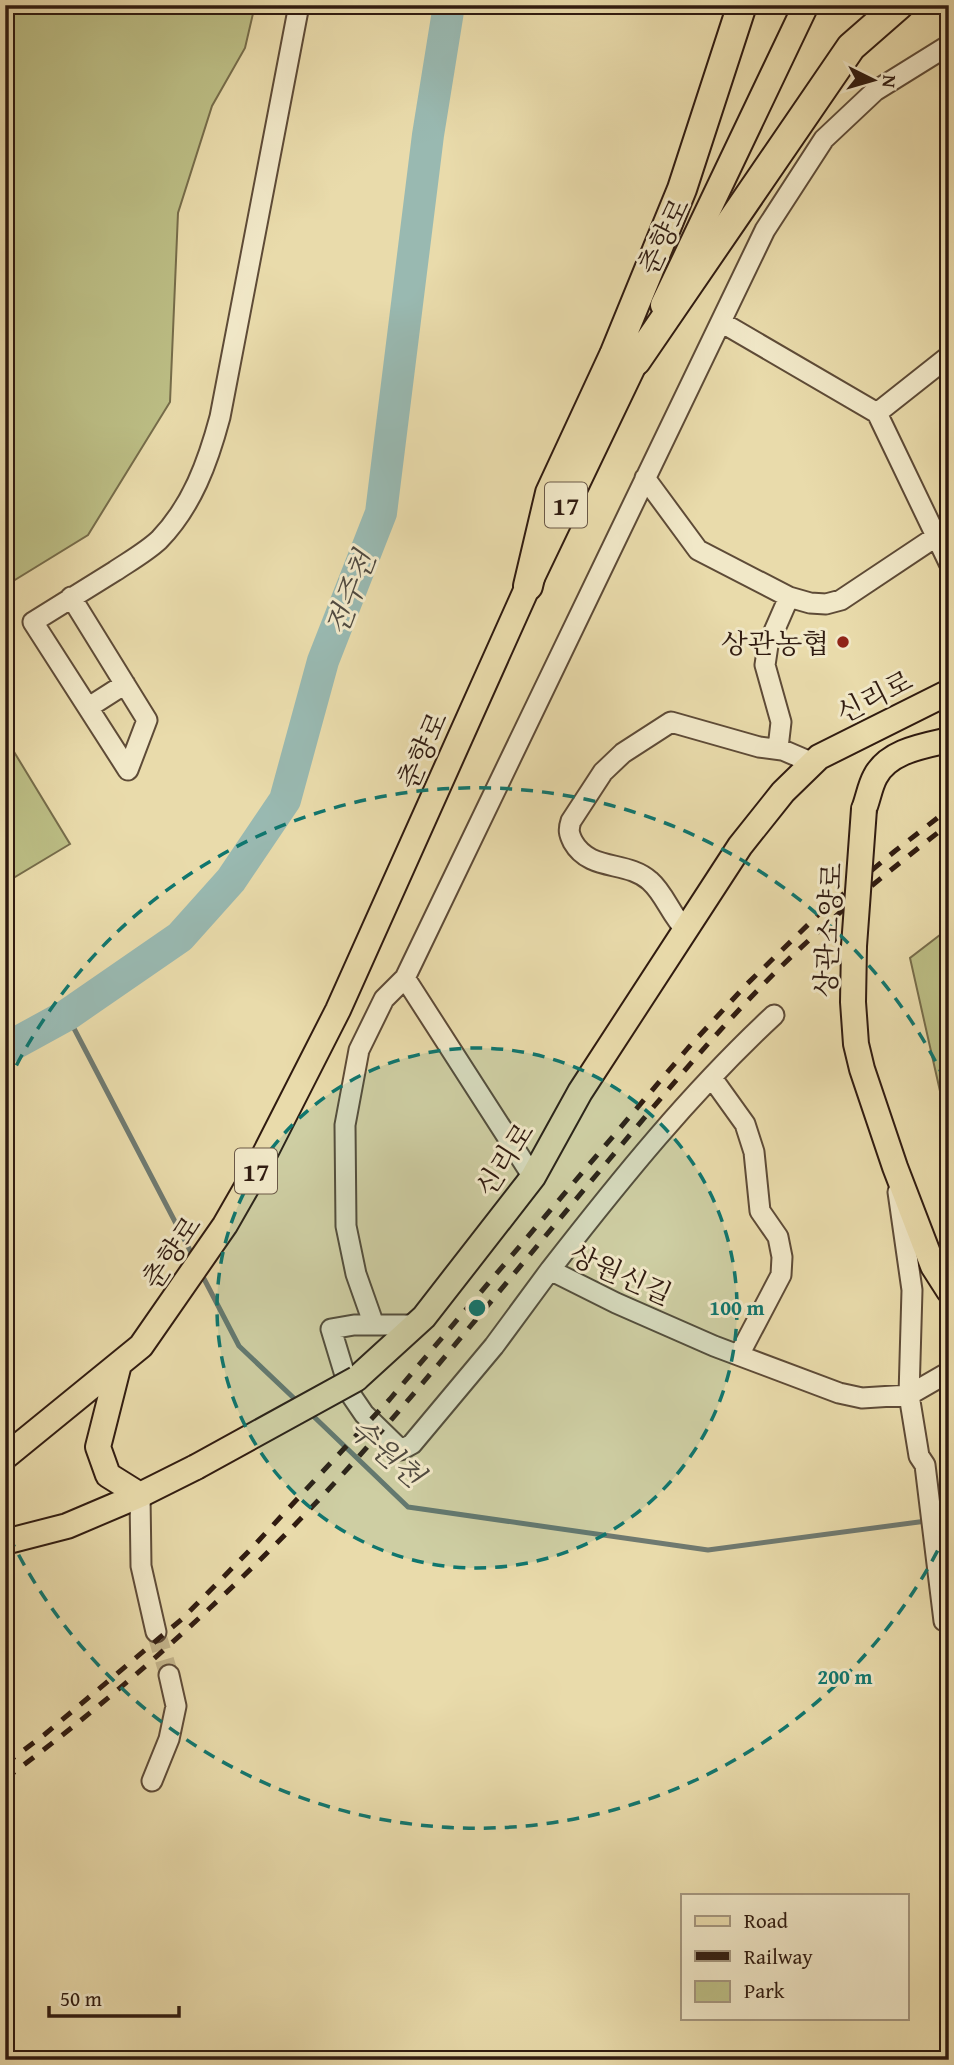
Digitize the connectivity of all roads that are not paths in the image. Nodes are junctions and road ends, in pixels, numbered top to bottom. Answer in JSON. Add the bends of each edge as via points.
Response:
{"nodes":[{"id":1,"x":299,"y":5,"type":"edge"},
{"id":2,"x":742,"y":5,"type":"edge"},
{"id":3,"x":806,"y":5,"type":"edge"},
{"id":4,"x":899,"y":5,"type":"edge"},
{"id":5,"x":949,"y":45,"type":"edge"},
{"id":6,"x":721,"y":322,"type":"junction"},
{"id":7,"x":949,"y":356,"type":"edge"},
{"id":8,"x":636,"y":361,"type":"junction"},
{"id":9,"x":877,"y":413,"type":"junction"},
{"id":10,"x":645,"y":478,"type":"junction"},
{"id":11,"x":942,"y":533,"type":"edge"},
{"id":12,"x":949,"y":562,"type":"edge"},
{"id":13,"x":528,"y":586,"type":"junction"},
{"id":14,"x":71,"y":597,"type":"junction"},
{"id":15,"x":789,"y":597,"type":"junction"},
{"id":16,"x":125,"y":684,"type":"junction"},
{"id":17,"x":949,"y":692,"type":"edge"},
{"id":18,"x":89,"y":708,"type":"junction"},
{"id":19,"x":949,"y":740,"type":"edge"},
{"id":20,"x":782,"y":750,"type":"junction"},
{"id":21,"x":813,"y":763,"type":"junction"},
{"id":22,"x":686,"y":930,"type":"junction"},
{"id":23,"x":405,"y":978,"type":"junction"},
{"id":24,"x":774,"y":1015,"type":"dead end"},
{"id":25,"x":712,"y":1078,"type":"junction"},
{"id":26,"x":895,"y":1167,"type":"junction"},
{"id":27,"x":533,"y":1177,"type":"junction"},
{"id":28,"x":550,"y":1269,"type":"junction"},
{"id":29,"x":949,"y":1291,"type":"edge"},
{"id":30,"x":374,"y":1325,"type":"junction"},
{"id":31,"x":416,"y":1325,"type":"junction"},
{"id":32,"x":739,"y":1355,"type":"junction"},
{"id":33,"x":119,"y":1364,"type":"junction"},
{"id":34,"x":949,"y":1372,"type":"edge"},
{"id":35,"x":909,"y":1395,"type":"junction"},
{"id":36,"x":5,"y":1457,"type":"edge"},
{"id":37,"x":140,"y":1495,"type":"junction"},
{"id":38,"x":5,"y":1542,"type":"edge"},
{"id":39,"x":946,"y":1614,"type":"edge"},
{"id":40,"x":156,"y":1632,"type":"tunnel mouth"},
{"id":41,"x":169,"y":1675,"type":"tunnel mouth"},
{"id":42,"x":152,"y":1781,"type":"dead end"}],
"edges":[{"from":1,"to":14,"type":"street","via":[[220,417],[208,458],[195,489],[157,541]]},
{"from":2,"to":13,"type":"highway","via":[[682,190],[614,355],[550,493]]},
{"from":3,"to":8,"type":"main road","name":"춘향로","number":"17"},
{"from":4,"to":8,"type":"highway","via":[[851,47]]},
{"from":5,"to":6,"type":"street","via":[[874,91],[824,139],[765,230]]},
{"from":6,"to":9,"type":"street"},
{"from":6,"to":10,"type":"street"},
{"from":7,"to":9,"type":"street"},
{"from":8,"to":13,"type":"main road","name":"춘향로","number":"17"},
{"from":9,"to":11,"type":"street"},
{"from":10,"to":15,"type":"street","via":[[698,550]]},
{"from":10,"to":23,"type":"street"},
{"from":11,"to":12,"type":"street"},
{"from":11,"to":15,"type":"street","via":[[841,600],[810,604]]},
{"from":13,"to":33,"type":"main road","name":"춘향로","number":"17","via":[[338,1010],[256,1171],[159,1322],[141,1346]]},
{"from":14,"to":16,"type":"street"},
{"from":14,"to":18,"type":"street","via":[[33,622]]},
{"from":15,"to":20,"type":"street","via":[[768,645],[765,665],[781,722],[778,748]]},
{"from":16,"to":18,"type":"street"},
{"from":16,"to":18,"type":"street","via":[[147,720],[128,770]]},
{"from":17,"to":21,"type":"main road","name":"신리로"},
{"from":19,"to":26,"type":"main road","name":"상관소양로","bridge":true,"via":[[889,760],[875,776],[864,809],[854,946],[856,1044]]},
{"from":20,"to":21,"type":"street"},
{"from":20,"to":22,"type":"street","via":[[671,722],[623,752],[603,772],[570,821],[571,838],[585,856],[642,874]]},
{"from":21,"to":22,"type":"main road","name":"신리로","via":[[740,846]]},
{"from":22,"to":27,"type":"main road","name":"신리로","via":[[580,1092]]},
{"from":23,"to":27,"type":"street"},
{"from":23,"to":30,"type":"street","via":[[384,999],[359,1050],[345,1125],[346,1226]]},
{"from":24,"to":25,"type":"street"},
{"from":25,"to":28,"type":"street","via":[[668,1124]]},
{"from":25,"to":32,"type":"street","via":[[745,1124],[754,1152],[760,1211],[778,1237],[782,1257],[781,1275]]},
{"from":26,"to":29,"type":"main road","name":"상관소양로","via":[[933,1266]]},
{"from":26,"to":35,"type":"street","name":"상관소양로","via":[[912,1290]]},
{"from":27,"to":31,"type":"main road","name":"신리로"},
{"from":28,"to":30,"type":"street","name":"상원신길","via":[[494,1346],[412,1444],[401,1450],[351,1395],[331,1329]]},
{"from":28,"to":32,"type":"street","name":"상원신길","via":[[616,1303]]},
{"from":30,"to":31,"type":"street","name":"상원신길"},
{"from":31,"to":37,"type":"main road","name":"신리로","bridge":true,"via":[[356,1379]]},
{"from":32,"to":35,"type":"street","name":"상원신길","via":[[839,1393],[862,1398]]},
{"from":33,"to":36,"type":"main road","name":"춘향로","number":"17"},
{"from":33,"to":37,"type":"main road","via":[[97,1447],[108,1475]]},
{"from":34,"to":35,"type":"street"},
{"from":35,"to":39,"type":"street","name":"상관소양로","via":[[919,1456],[925,1465]]},
{"from":37,"to":38,"type":"main road","name":"신리로","via":[[67,1526]]},
{"from":37,"to":40,"type":"street","via":[[141,1566]]},
{"from":41,"to":42,"type":"street","via":[[176,1706]]}]}
